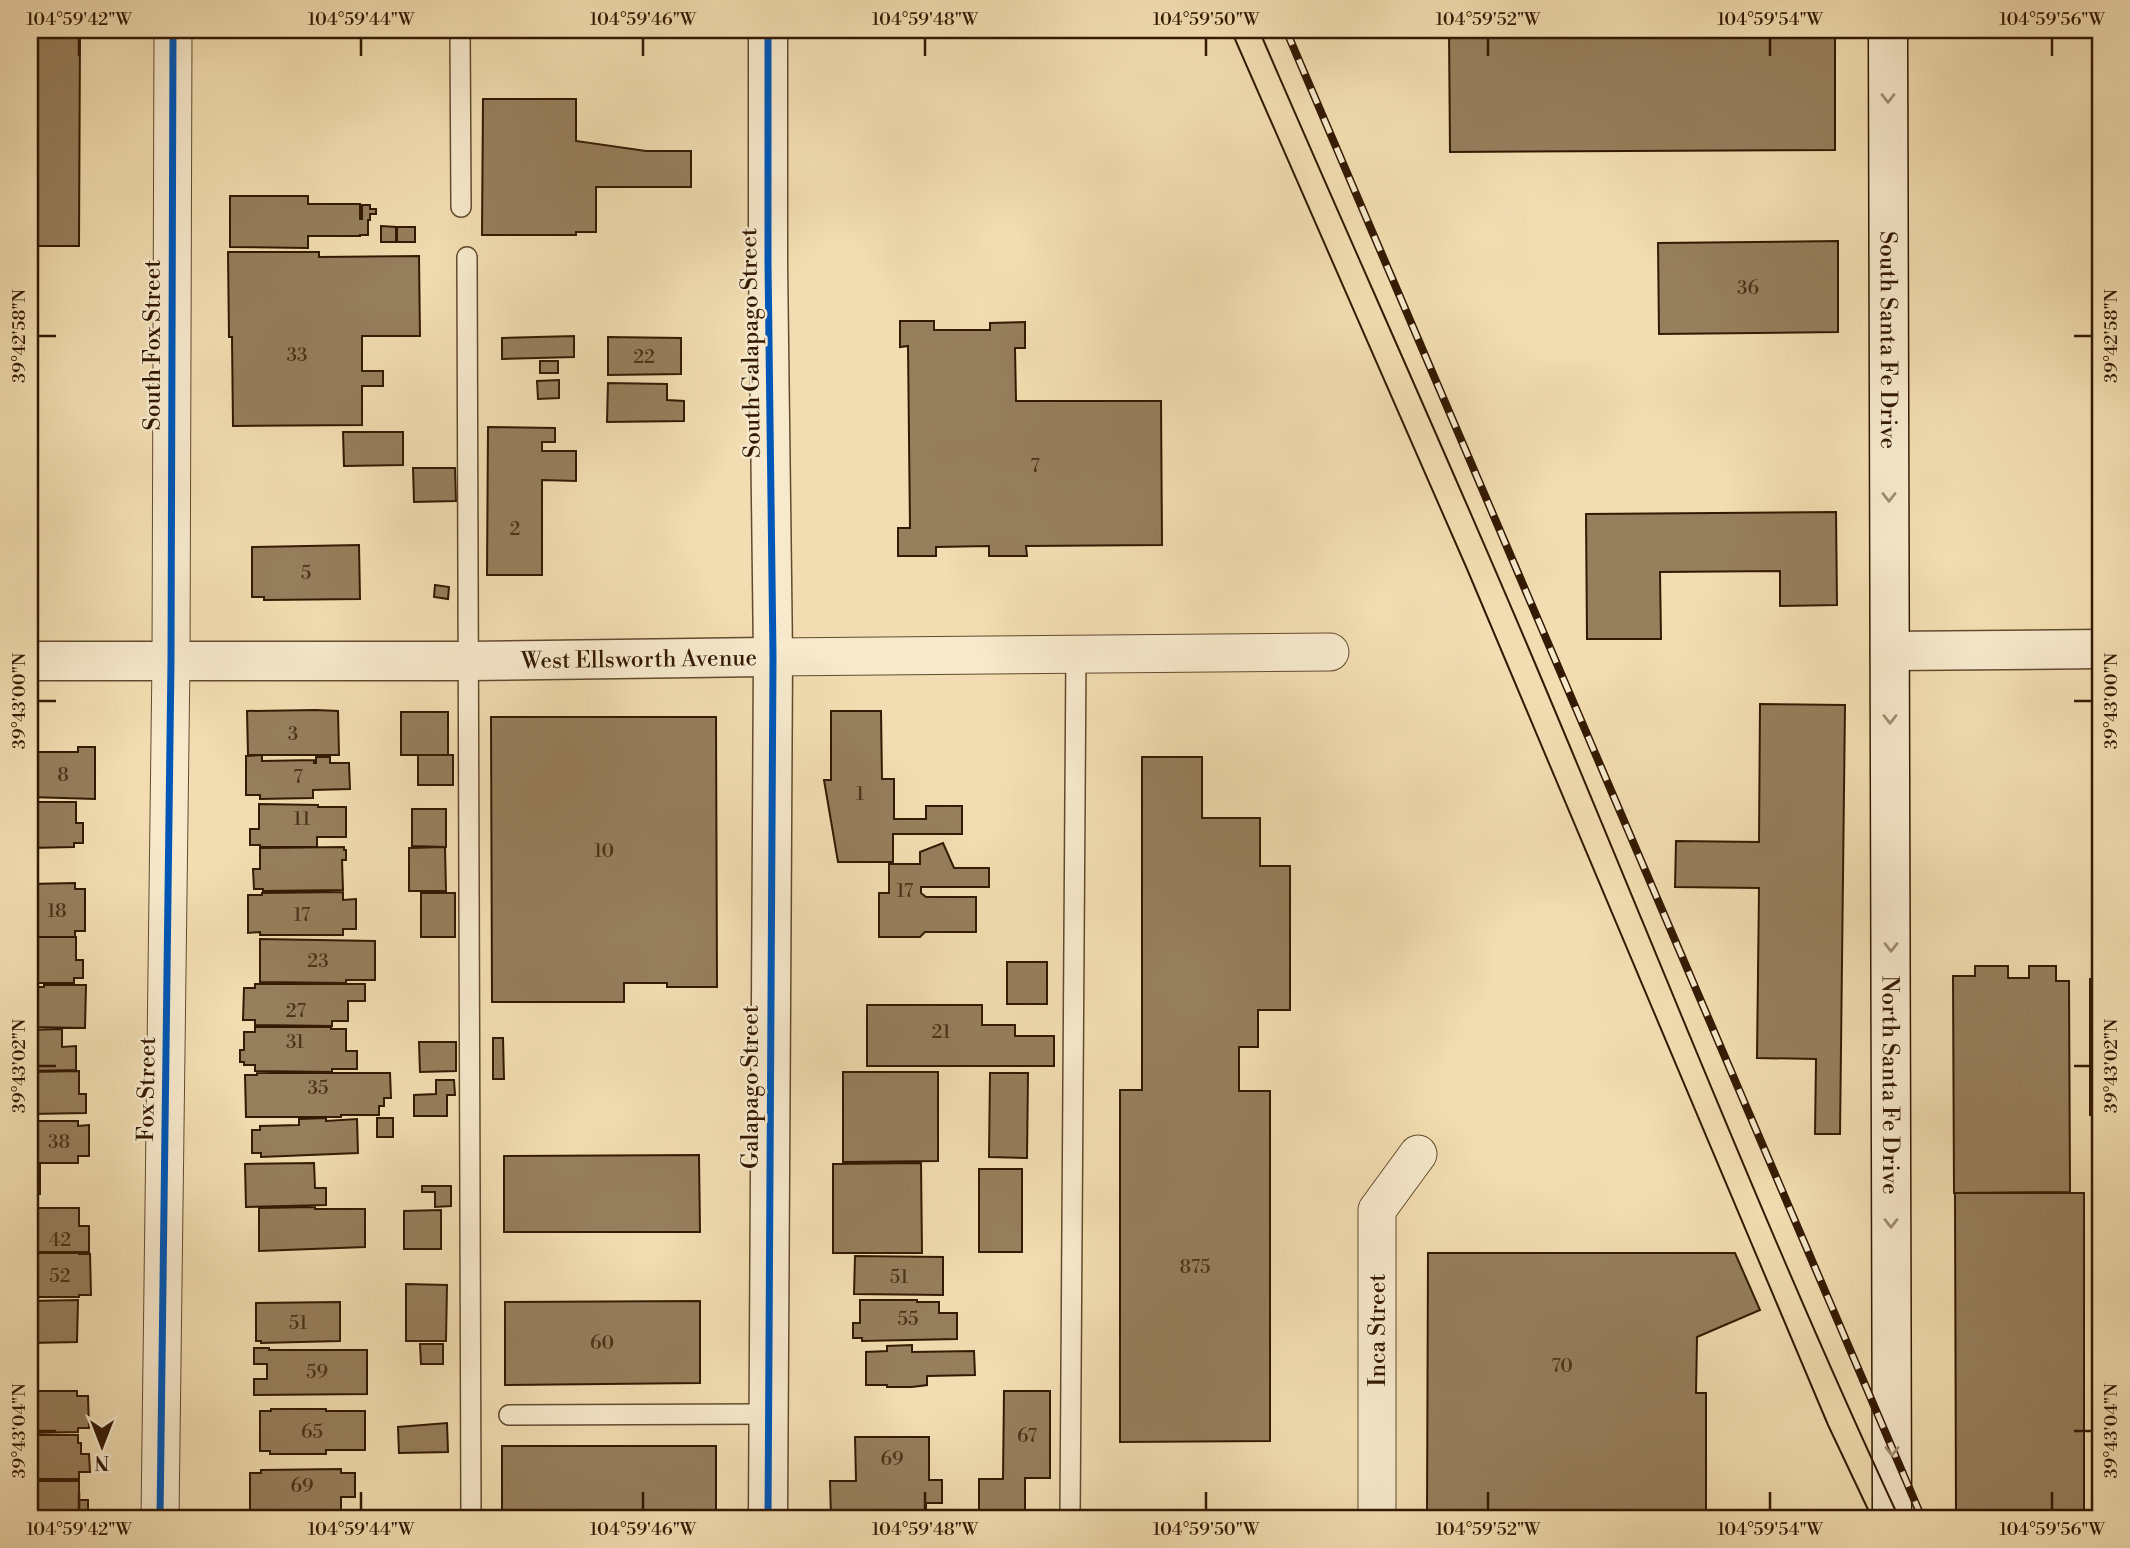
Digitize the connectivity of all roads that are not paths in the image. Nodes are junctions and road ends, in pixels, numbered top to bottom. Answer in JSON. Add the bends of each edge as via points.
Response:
{"nodes":[{"id":1,"x":173,"y":30,"type":"edge"},
{"id":2,"x":460,"y":30,"type":"edge"},
{"id":3,"x":768,"y":30,"type":"edge"},
{"id":4,"x":1888,"y":30,"type":"edge"},
{"id":5,"x":461,"y":207,"type":"dead end"},
{"id":6,"x":467,"y":257,"type":"dead end"},
{"id":7,"x":2100,"y":649,"type":"edge"},
{"id":8,"x":1890,"y":651,"type":"junction"},
{"id":9,"x":1331,"y":652,"type":"dead end"},
{"id":10,"x":1076,"y":654,"type":"junction"},
{"id":11,"x":772,"y":657,"type":"junction"},
{"id":12,"x":30,"y":661,"type":"edge"},
{"id":13,"x":171,"y":661,"type":"junction"},
{"id":14,"x":469,"y":662,"type":"junction"},
{"id":15,"x":1418,"y":1154,"type":"dead end"},
{"id":16,"x":767,"y":1414,"type":"junction"},
{"id":17,"x":509,"y":1415,"type":"dead end"},
{"id":18,"x":160,"y":1518,"type":"edge"},
{"id":19,"x":471,"y":1518,"type":"edge"},
{"id":20,"x":768,"y":1518,"type":"edge"},
{"id":21,"x":1070,"y":1518,"type":"edge"},
{"id":22,"x":1377,"y":1518,"type":"edge"},
{"id":23,"x":1892,"y":1518,"type":"edge"}],
"edges":[{"from":1,"to":13,"type":"street","name":"South Fox Street"},
{"from":2,"to":5,"type":"lane"},
{"from":3,"to":11,"type":"street","name":"South Galapago Street"},
{"from":4,"to":8,"type":"street","name":"South Santa Fe Drive","one_way":true},
{"from":6,"to":14,"type":"lane"},
{"from":7,"to":8,"type":"street"},
{"from":8,"to":23,"type":"street","name":"North Santa Fe Drive","one_way":true},
{"from":9,"to":10,"type":"street","name":"West Ellsworth Avenue"},
{"from":10,"to":11,"type":"street","name":"West Ellsworth Avenue"},
{"from":10,"to":21,"type":"lane"},
{"from":11,"to":14,"type":"street","name":"West Ellsworth Avenue"},
{"from":11,"to":16,"type":"street","name":"Galapago Street"},
{"from":12,"to":13,"type":"street","name":"West Ellsworth Avenue"},
{"from":13,"to":14,"type":"street","name":"West Ellsworth Avenue"},
{"from":13,"to":18,"type":"street","name":"Fox Street"},
{"from":14,"to":19,"type":"lane"},
{"from":15,"to":22,"type":"street","name":"Inca Street","via":[[1377,1210]]},
{"from":16,"to":17,"type":"lane"},
{"from":16,"to":20,"type":"street","name":"Galapago Street"}]}
